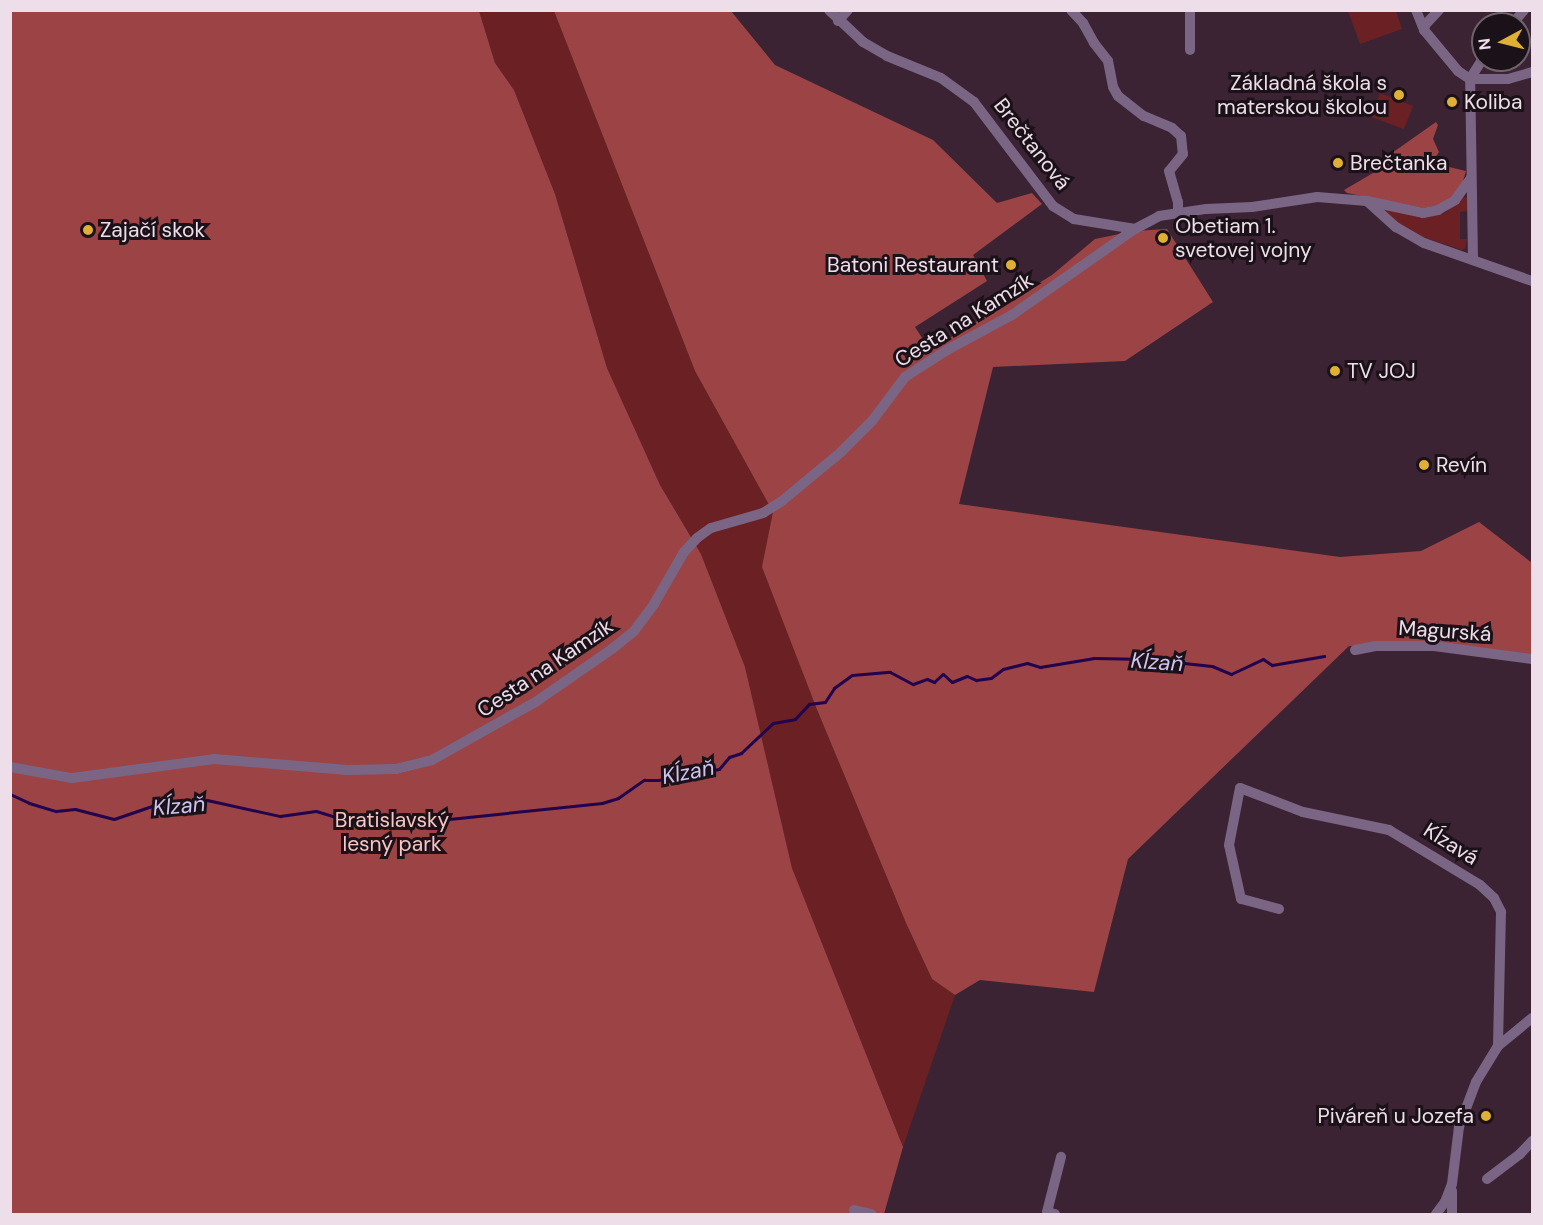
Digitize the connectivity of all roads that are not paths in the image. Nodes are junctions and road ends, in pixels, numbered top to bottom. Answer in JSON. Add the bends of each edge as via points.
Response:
{"nodes":[{"id":1,"x":829,"y":10,"type":"edge"},
{"id":2,"x":848,"y":10,"type":"edge"},
{"id":3,"x":1071,"y":10,"type":"edge"},
{"id":4,"x":1190,"y":10,"type":"edge"},
{"id":5,"x":1416,"y":10,"type":"edge"},
{"id":6,"x":1439,"y":10,"type":"edge"},
{"id":7,"x":838,"y":21,"type":"junction"},
{"id":8,"x":1424,"y":30,"type":"junction"},
{"id":9,"x":1190,"y":50,"type":"dead end"},
{"id":10,"x":1475,"y":72,"type":"edge"},
{"id":11,"x":1533,"y":72,"type":"edge"},
{"id":12,"x":1470,"y":80,"type":"junction"},
{"id":13,"x":1471,"y":178,"type":"junction"},
{"id":14,"x":1368,"y":201,"type":"junction"},
{"id":15,"x":1178,"y":213,"type":"junction"},
{"id":16,"x":1135,"y":229,"type":"junction"},
{"id":17,"x":1473,"y":260,"type":"junction"},
{"id":18,"x":1533,"y":281,"type":"edge"},
{"id":19,"x":1355,"y":650,"type":"dead end"},
{"id":20,"x":1533,"y":659,"type":"edge"},
{"id":21,"x":10,"y":767,"type":"edge"},
{"id":22,"x":1279,"y":909,"type":"dead end"},
{"id":23,"x":1533,"y":1018,"type":"edge"},
{"id":24,"x":1498,"y":1046,"type":"junction"},
{"id":25,"x":1533,"y":1141,"type":"edge"},
{"id":26,"x":1061,"y":1157,"type":"dead end"},
{"id":27,"x":1487,"y":1179,"type":"dead end"},
{"id":28,"x":1452,"y":1184,"type":"junction"},
{"id":29,"x":854,"y":1210,"type":"dead end"},
{"id":30,"x":872,"y":1215,"type":"edge"},
{"id":31,"x":1055,"y":1215,"type":"edge"},
{"id":32,"x":1436,"y":1215,"type":"edge"},
{"id":33,"x":1452,"y":1215,"type":"edge"}],
"edges":[{"from":1,"to":7,"type":"street","name":"Brečtanová"},
{"from":2,"to":7,"type":"street"},
{"from":3,"to":15,"type":"street","via":[[1108,61],[1118,96],[1181,136],[1183,154],[1169,171]]},
{"from":4,"to":9,"type":"street"},
{"from":5,"to":8,"type":"street"},
{"from":6,"to":8,"type":"street"},
{"from":7,"to":16,"type":"street","name":"Brečtanová","via":[[875,50],[941,78],[969,97],[1053,206],[1074,219]]},
{"from":8,"to":12,"type":"street"},
{"from":10,"to":12,"type":"street"},
{"from":11,"to":12,"type":"street","via":[[1508,79]]},
{"from":12,"to":13,"type":"street"},
{"from":13,"to":14,"type":"street","via":[[1455,200],[1438,210],[1423,213]]},
{"from":13,"to":17,"type":"street"},
{"from":14,"to":15,"type":"street","via":[[1317,197]]},
{"from":14,"to":17,"type":"street","via":[[1396,227],[1424,243]]},
{"from":15,"to":16,"type":"street","via":[[1159,216]]},
{"from":16,"to":21,"type":"street","name":"Cesta na Kamzík","via":[[1012,315],[905,377],[872,421],[782,501],[763,513],[711,528],[697,538],[680,558],[641,622],[620,643],[537,701],[432,760],[396,769],[347,770],[214,759],[72,778]]},
{"from":17,"to":18,"type":"street"},
{"from":19,"to":20,"type":"street","name":"Magurská","via":[[1434,646]]},
{"from":22,"to":24,"type":"street","name":"Kĺzavá","via":[[1241,899],[1229,845],[1240,788],[1304,812],[1389,830],[1487,890],[1500,912]]},
{"from":23,"to":24,"type":"street"},
{"from":24,"to":28,"type":"street","via":[[1476,1082],[1461,1120]]},
{"from":25,"to":27,"type":"street"},
{"from":26,"to":31,"type":"street","via":[[1047,1212]]},
{"from":28,"to":32,"type":"street"},
{"from":28,"to":33,"type":"street"},
{"from":29,"to":30,"type":"street"}]}
